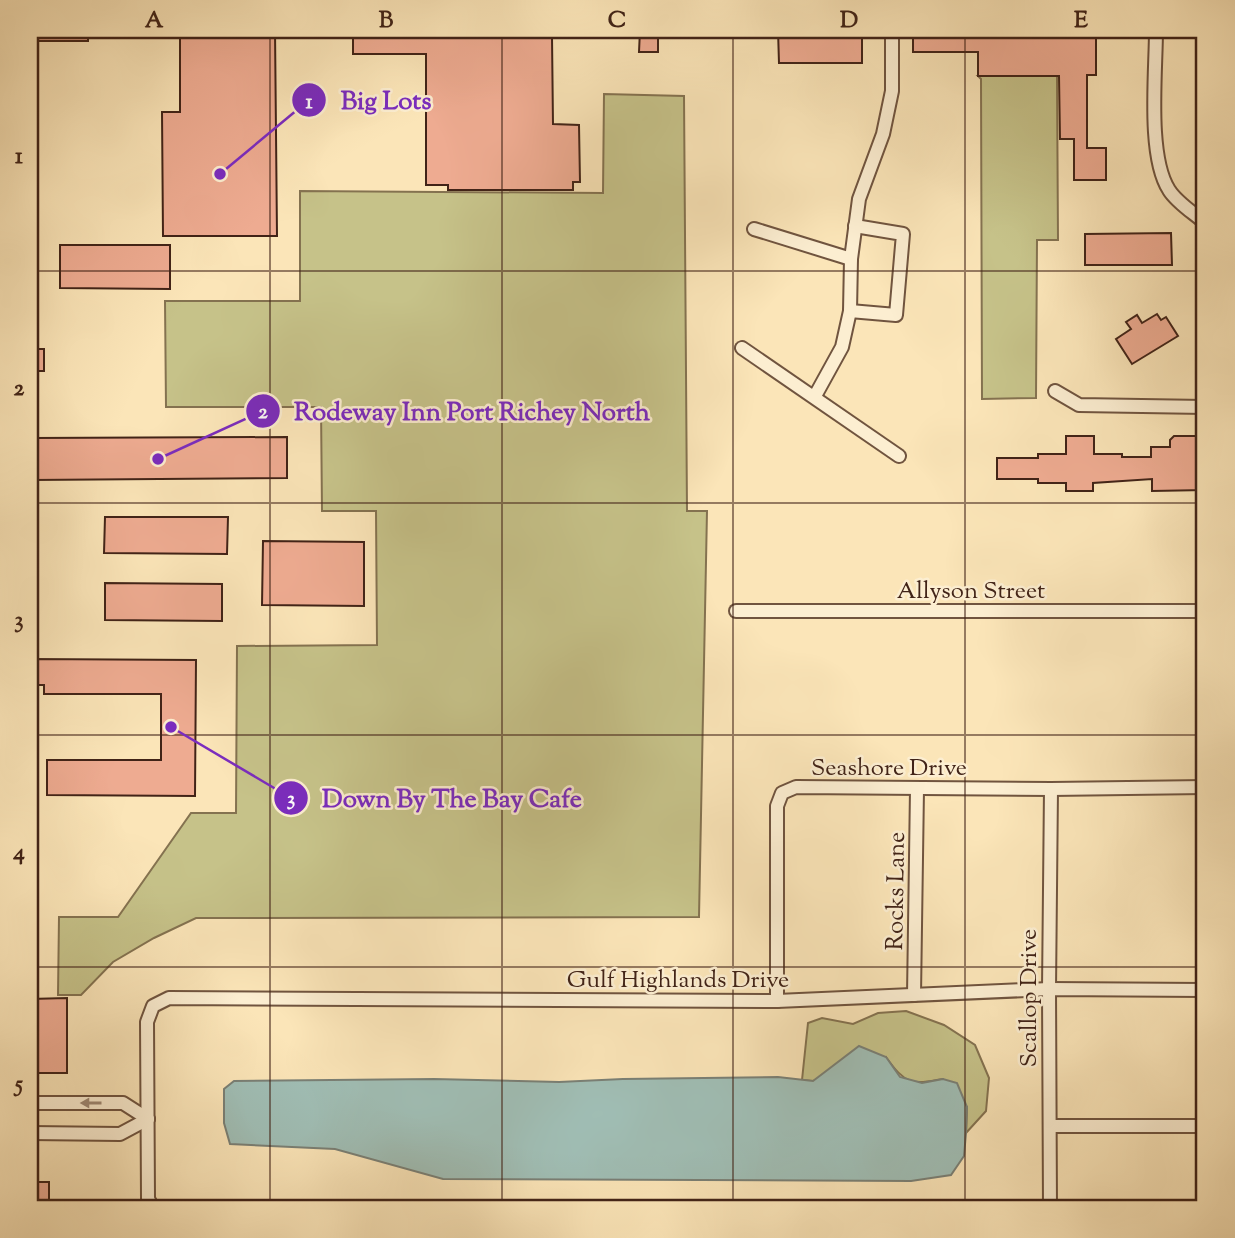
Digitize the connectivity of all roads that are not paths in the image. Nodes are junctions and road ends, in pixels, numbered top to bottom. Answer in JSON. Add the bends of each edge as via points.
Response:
{"nodes":[{"id":1,"x":892,"y":30,"type":"edge"},
{"id":2,"x":1156,"y":30,"type":"edge"},
{"id":3,"x":1205,"y":223,"type":"edge"},
{"id":4,"x":855,"y":226,"type":"junction"},
{"id":5,"x":754,"y":229,"type":"dead end"},
{"id":6,"x":851,"y":259,"type":"junction"},
{"id":7,"x":850,"y":311,"type":"junction"},
{"id":8,"x":742,"y":348,"type":"dead end"},
{"id":9,"x":1055,"y":391,"type":"dead end"},
{"id":10,"x":815,"y":396,"type":"junction"},
{"id":11,"x":1205,"y":407,"type":"edge"},
{"id":12,"x":899,"y":456,"type":"dead end"},
{"id":13,"x":736,"y":611,"type":"dead end"},
{"id":14,"x":1205,"y":611,"type":"edge"},
{"id":15,"x":1205,"y":787,"type":"edge"},
{"id":16,"x":917,"y":789,"type":"junction"},
{"id":17,"x":1051,"y":789,"type":"junction"},
{"id":18,"x":1205,"y":861,"type":"edge"},
{"id":19,"x":1049,"y":989,"type":"junction"},
{"id":20,"x":1205,"y":990,"type":"edge"},
{"id":21,"x":914,"y":995,"type":"junction"},
{"id":22,"x":777,"y":1001,"type":"junction"},
{"id":23,"x":30,"y":1103,"type":"edge"},
{"id":24,"x":148,"y":1119,"type":"junction"},
{"id":25,"x":1049,"y":1126,"type":"junction"},
{"id":26,"x":1205,"y":1126,"type":"edge"},
{"id":27,"x":30,"y":1133,"type":"edge"},
{"id":28,"x":153,"y":1208,"type":"edge"},
{"id":29,"x":1050,"y":1208,"type":"edge"}],
"edges":[{"from":1,"to":4,"type":"street","via":[[892,91]]},
{"from":2,"to":3,"type":"street","via":[[1155,152],[1160,172],[1170,192]]},
{"from":4,"to":6,"type":"street"},
{"from":4,"to":7,"type":"street","via":[[903,234],[896,315]]},
{"from":5,"to":6,"type":"street"},
{"from":6,"to":7,"type":"street"},
{"from":7,"to":10,"type":"street","via":[[842,347]]},
{"from":8,"to":10,"type":"street"},
{"from":9,"to":11,"type":"street","via":[[1079,405]]},
{"from":10,"to":12,"type":"street"},
{"from":13,"to":14,"type":"street","name":"Allyson Street"},
{"from":15,"to":17,"type":"street","name":"Seashore Drive"},
{"from":15,"to":18,"type":"street"},
{"from":16,"to":17,"type":"street","name":"Seashore Drive"},
{"from":16,"to":21,"type":"street","name":"Rocks Lane"},
{"from":16,"to":22,"type":"street","name":"Seashore Drive","via":[[796,788],[782,793],[777,806]]},
{"from":17,"to":19,"type":"street","name":"Scallop Drive"},
{"from":19,"to":20,"type":"street","name":"Gulf Highlands Drive"},
{"from":19,"to":21,"type":"street","name":"Gulf Highlands Drive"},
{"from":19,"to":25,"type":"street","name":"Scallop Drive"},
{"from":21,"to":22,"type":"street","name":"Gulf Highlands Drive"},
{"from":22,"to":24,"type":"street","name":"Gulf Highlands Drive","via":[[169,998],[153,1006],[147,1022]]},
{"from":24,"to":23,"type":"street","one_way":true,"via":[[123,1103]]},
{"from":24,"to":27,"type":"street","via":[[120,1134]]},
{"from":24,"to":28,"type":"street","via":[[148,1199]]},
{"from":25,"to":26,"type":"street"},
{"from":25,"to":29,"type":"street","name":"Scallop Drive"}]}
